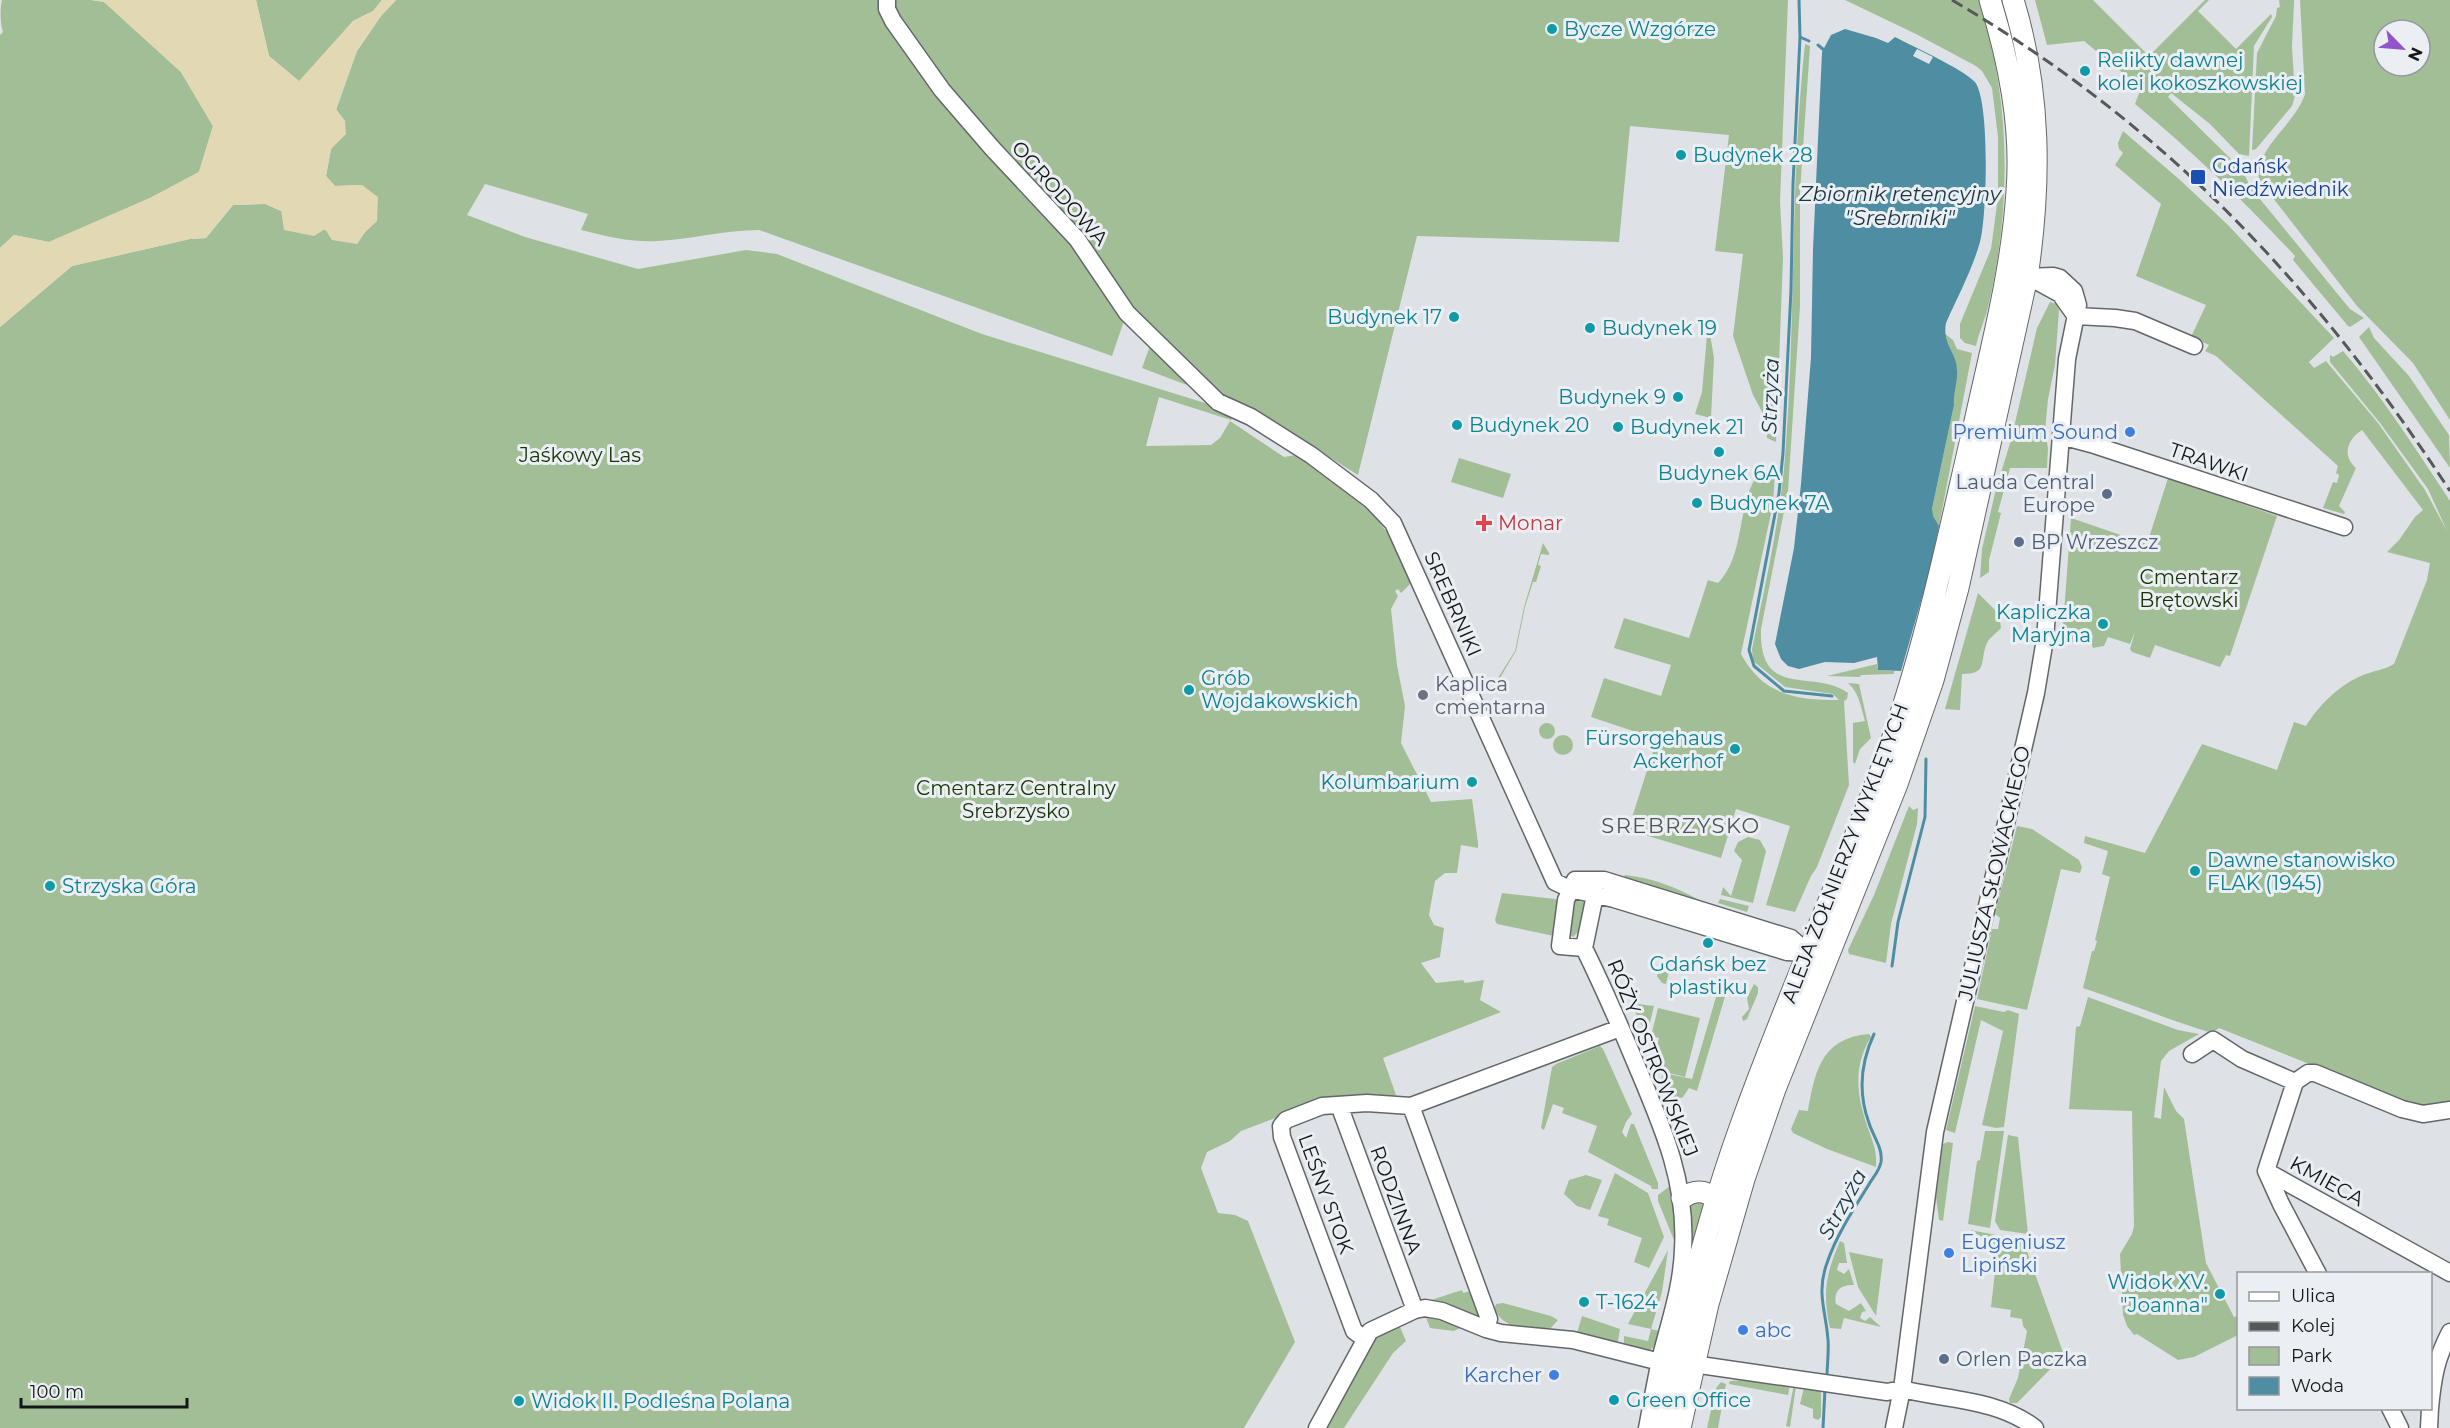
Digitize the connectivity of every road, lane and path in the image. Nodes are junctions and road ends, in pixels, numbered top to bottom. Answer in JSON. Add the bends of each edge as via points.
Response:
{"nodes":[{"id":1,"x":887,"y":0,"type":"edge"},
{"id":2,"x":1990,"y":0,"type":"edge"},
{"id":3,"x":2013,"y":0,"type":"edge"},
{"id":4,"x":2018,"y":274,"type":"junction"},
{"id":5,"x":2076,"y":316,"type":"junction"},
{"id":6,"x":2194,"y":346,"type":"dead end"},
{"id":7,"x":1218,"y":402,"type":"joint"},
{"id":8,"x":2061,"y":436,"type":"junction"},
{"id":9,"x":2344,"y":527,"type":"dead end"},
{"id":10,"x":1570,"y":889,"type":"junction"},
{"id":11,"x":1596,"y":895,"type":"junction"},
{"id":12,"x":1708,"y":920,"type":"junction"},
{"id":13,"x":1584,"y":948,"type":"junction"},
{"id":14,"x":1817,"y":957,"type":"junction"},
{"id":15,"x":1620,"y":1028,"type":"junction"},
{"id":16,"x":2192,"y":1054,"type":"dead end"},
{"id":17,"x":2295,"y":1082,"type":"junction"},
{"id":18,"x":1339,"y":1105,"type":"junction"},
{"id":19,"x":1410,"y":1106,"type":"junction"},
{"id":20,"x":2450,"y":1110,"type":"edge"},
{"id":21,"x":2266,"y":1171,"type":"junction"},
{"id":22,"x":1682,"y":1198,"type":"junction"},
{"id":23,"x":1716,"y":1198,"type":"junction"},
{"id":24,"x":2317,"y":1272,"type":"edge"},
{"id":25,"x":2450,"y":1273,"type":"edge"},
{"id":26,"x":1415,"y":1310,"type":"junction"},
{"id":27,"x":1486,"y":1329,"type":"junction"},
{"id":28,"x":2450,"y":1332,"type":"edge"},
{"id":29,"x":1365,"y":1339,"type":"junction"},
{"id":30,"x":1660,"y":1362,"type":"junction"},
{"id":31,"x":1694,"y":1364,"type":"junction"},
{"id":32,"x":2432,"y":1384,"type":"edge"},
{"id":33,"x":1902,"y":1389,"type":"junction"},
{"id":34,"x":2391,"y":1410,"type":"edge"},
{"id":35,"x":2430,"y":1410,"type":"edge"},
{"id":36,"x":1317,"y":1428,"type":"edge"},
{"id":37,"x":1647,"y":1428,"type":"edge"},
{"id":38,"x":1660,"y":1428,"type":"edge"},
{"id":39,"x":1680,"y":1428,"type":"edge"},
{"id":40,"x":1893,"y":1428,"type":"edge"},
{"id":41,"x":2036,"y":1428,"type":"edge"},
{"id":42,"x":2400,"y":1428,"type":"edge"},
{"id":43,"x":2429,"y":1428,"type":"edge"}],
"edges":[{"from":1,"to":7,"type":"street","name":"OGRODOWA","via":[[889,14],[942,90],[1077,239],[1127,313]]},
{"from":2,"to":4,"type":"main road","via":[[2007,57],[2015,104]]},
{"from":3,"to":4,"type":"main road","via":[[2031,79],[2037,137],[2034,228]]},
{"from":4,"to":5,"type":"street","via":[[2060,294]]},
{"from":4,"to":14,"type":"main road","name":"ALEJA ŻOŁNIERZY WYKLĘTYCH","via":[[1924,637]]},
{"from":5,"to":6,"type":"street","via":[[2135,321]]},
{"from":5,"to":8,"type":"street","name":"JULIUSZA SŁOWACKIEGO","via":[[2068,352]]},
{"from":7,"to":10,"type":"street","name":"SREBRNIKI","via":[[1251,417],[1311,454],[1371,500],[1393,523],[1555,882]]},
{"from":8,"to":9,"type":"street","name":"TRAWKI"},
{"from":8,"to":33,"type":"street","name":"JULIUSZA SŁOWACKIEGO","via":[[2042,664],[1935,1132]]},
{"from":10,"to":11,"type":"street"},
{"from":10,"to":12,"type":"street","via":[[1575,880],[1604,880]]},
{"from":10,"to":13,"type":"street","via":[[1560,946]]},
{"from":11,"to":12,"type":"street"},
{"from":11,"to":13,"type":"street"},
{"from":12,"to":14,"type":"street","via":[[1787,952]]},
{"from":13,"to":15,"type":"street","name":"RÓŻY OSTROWSKIEJ"},
{"from":14,"to":23,"type":"main road","name":"ALEJA ŻOŁNIERZY WYKLĘTYCH","via":[[1776,1031]]},
{"from":14,"to":31,"type":"main road","name":"ALEJA ŻOŁNIERZY WYKLĘTYCH","via":[[1744,1179]]},
{"from":15,"to":19,"type":"street","name":"LEŚNY STOK"},
{"from":15,"to":22,"type":"street","name":"RÓŻY OSTROWSKIEJ","via":[[1665,1133]]},
{"from":16,"to":17,"type":"street","via":[[2212,1040],[2242,1059]]},
{"from":17,"to":20,"type":"street","via":[[2315,1073],[2402,1109],[2422,1114]]},
{"from":17,"to":21,"type":"street","name":"KMIECA"},
{"from":18,"to":19,"type":"street","name":"LEŚNY STOK"},
{"from":18,"to":26,"type":"street","name":"RODZINNA"},
{"from":18,"to":29,"type":"street","name":"LEŚNY STOK","via":[[1322,1106],[1286,1120],[1281,1126],[1282,1137],[1354,1331]]},
{"from":19,"to":27,"type":"street","via":[[1489,1319]]},
{"from":21,"to":24,"type":"street"},
{"from":21,"to":25,"type":"street","name":"KMIECA"},
{"from":22,"to":23,"type":"main road","via":[[1698,1191]]},
{"from":22,"to":30,"type":"street","name":"RÓŻY OSTROWSKIEJ","via":[[1682,1268]]},
{"from":23,"to":38,"type":"main road","name":"ALEJA ŻOŁNIERZY WYKLĘTYCH"},
{"from":26,"to":27,"type":"street","via":[[1442,1311]]},
{"from":26,"to":29,"type":"street","via":[[1378,1326]]},
{"from":27,"to":30,"type":"street","via":[[1573,1340]]},
{"from":28,"to":32,"type":"street","via":[[2438,1355]]},
{"from":29,"to":36,"type":"street"},
{"from":30,"to":37,"type":"street","name":"RÓŻY OSTROWSKIEJ"},
{"from":31,"to":33,"type":"street","via":[[1887,1392]]},
{"from":31,"to":39,"type":"main road","name":"ALEJA ŻOŁNIERZY WYKLĘTYCH"},
{"from":33,"to":40,"type":"street","name":"JULIUSZA SŁOWACKIEGO"},
{"from":33,"to":41,"type":"street","via":[[1995,1407]]},
{"from":34,"to":42,"type":"street"},
{"from":35,"to":43,"type":"street"}]}
